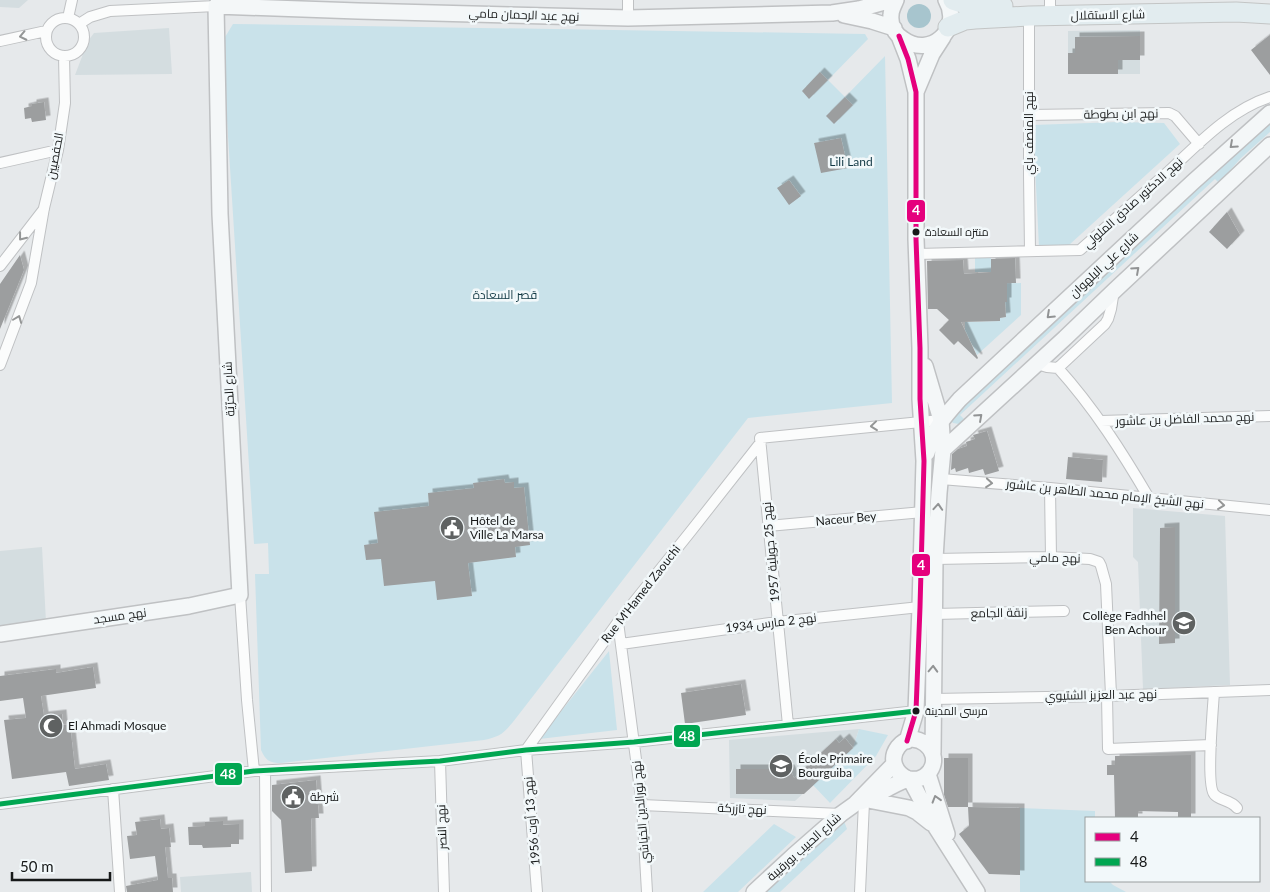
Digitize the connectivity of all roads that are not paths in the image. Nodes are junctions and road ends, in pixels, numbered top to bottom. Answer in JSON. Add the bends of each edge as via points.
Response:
{"nodes":[{"id":1,"x":72,"y":0,"type":"edge"},
{"id":2,"x":628,"y":0,"type":"edge"},
{"id":3,"x":894,"y":0,"type":"edge"},
{"id":4,"x":946,"y":0,"type":"edge"},
{"id":5,"x":953,"y":0,"type":"edge"},
{"id":6,"x":1249,"y":0,"type":"edge"},
{"id":7,"x":216,"y":3,"type":"edge"},
{"id":8,"x":1050,"y":3,"type":"edge"},
{"id":9,"x":358,"y":6,"type":"edge"},
{"id":10,"x":832,"y":14,"type":"junction"},
{"id":11,"x":1270,"y":14,"type":"edge"},
{"id":12,"x":1029,"y":16,"type":"junction"},
{"id":13,"x":68,"y":18,"type":"junction"},
{"id":14,"x":628,"y":18,"type":"junction"},
{"id":15,"x":79,"y":24,"type":"junction"},
{"id":16,"x":46,"y":31,"type":"junction"},
{"id":17,"x":896,"y":32,"type":"junction"},
{"id":18,"x":946,"y":32,"type":"junction"},
{"id":19,"x":0,"y":41,"type":"edge"},
{"id":20,"x":64,"y":56,"type":"junction"},
{"id":21,"x":916,"y":92,"type":"junction"},
{"id":22,"x":1270,"y":98,"type":"edge"},
{"id":23,"x":1270,"y":113,"type":"edge"},
{"id":24,"x":1029,"y":115,"type":"junction"},
{"id":25,"x":1199,"y":144,"type":"junction"},
{"id":26,"x":1270,"y":145,"type":"edge"},
{"id":27,"x":58,"y":150,"type":"junction"},
{"id":28,"x":0,"y":164,"type":"edge"},
{"id":29,"x":44,"y":208,"type":"junction"},
{"id":30,"x":1030,"y":251,"type":"junction"},
{"id":31,"x":917,"y":254,"type":"junction"},
{"id":32,"x":0,"y":266,"type":"edge"},
{"id":33,"x":1114,"y":290,"type":"junction"},
{"id":34,"x":920,"y":348,"type":"junction"},
{"id":35,"x":1037,"y":364,"type":"junction"},
{"id":36,"x":0,"y":365,"type":"edge"},
{"id":37,"x":1058,"y":368,"type":"junction"},
{"id":38,"x":920,"y":399,"type":"junction"},
{"id":39,"x":1270,"y":416,"type":"edge"},
{"id":40,"x":941,"y":420,"type":"junction"},
{"id":41,"x":922,"y":421,"type":"junction"},
{"id":42,"x":1101,"y":421,"type":"junction"},
{"id":43,"x":960,"y":433,"type":"junction"},
{"id":44,"x":760,"y":440,"type":"junction"},
{"id":45,"x":943,"y":450,"type":"junction"},
{"id":46,"x":924,"y":461,"type":"junction"},
{"id":47,"x":941,"y":479,"type":"junction"},
{"id":48,"x":1050,"y":488,"type":"junction"},
{"id":49,"x":1149,"y":498,"type":"junction"},
{"id":50,"x":1270,"y":510,"type":"edge"},
{"id":51,"x":923,"y":512,"type":"junction"},
{"id":52,"x":768,"y":526,"type":"junction"},
{"id":53,"x":1051,"y":557,"type":"junction"},
{"id":54,"x":935,"y":559,"type":"junction"},
{"id":55,"x":240,"y":595,"type":"junction"},
{"id":56,"x":920,"y":607,"type":"junction"},
{"id":57,"x":1064,"y":612,"type":"dead end"},
{"id":58,"x":935,"y":614,"type":"junction"},
{"id":59,"x":618,"y":622,"type":"junction"},
{"id":60,"x":777,"y":622,"type":"junction"},
{"id":61,"x":0,"y":634,"type":"edge"},
{"id":62,"x":621,"y":644,"type":"junction"},
{"id":63,"x":1270,"y":690,"type":"edge"},
{"id":64,"x":1214,"y":692,"type":"junction"},
{"id":65,"x":1109,"y":696,"type":"junction"},
{"id":66,"x":932,"y":699,"type":"junction"},
{"id":67,"x":916,"y":712,"type":"junction"},
{"id":68,"x":788,"y":725,"type":"junction"},
{"id":69,"x":906,"y":740,"type":"junction"},
{"id":70,"x":634,"y":742,"type":"junction"},
{"id":71,"x":1211,"y":745,"type":"junction"},
{"id":72,"x":526,"y":750,"type":"junction"},
{"id":73,"x":933,"y":753,"type":"junction"},
{"id":74,"x":440,"y":761,"type":"junction"},
{"id":75,"x":894,"y":764,"type":"junction"},
{"id":76,"x":260,"y":771,"type":"junction"},
{"id":77,"x":928,"y":774,"type":"junction"},
{"id":78,"x":909,"y":779,"type":"junction"},
{"id":79,"x":113,"y":789,"type":"junction"},
{"id":80,"x":862,"y":801,"type":"junction"},
{"id":81,"x":0,"y":804,"type":"edge"},
{"id":82,"x":642,"y":805,"type":"junction"},
{"id":83,"x":1237,"y":808,"type":"dead end"},
{"id":84,"x":841,"y":814,"type":"junction"},
{"id":85,"x":935,"y":826,"type":"junction"},
{"id":86,"x":954,"y":857,"type":"junction"},
{"id":87,"x":120,"y":892,"type":"edge"},
{"id":88,"x":266,"y":892,"type":"edge"},
{"id":89,"x":444,"y":892,"type":"edge"},
{"id":90,"x":537,"y":892,"type":"edge"},
{"id":91,"x":647,"y":892,"type":"edge"},
{"id":92,"x":754,"y":892,"type":"edge"},
{"id":93,"x":860,"y":892,"type":"edge"},
{"id":94,"x":977,"y":892,"type":"edge"}],
"edges":[{"from":1,"to":13,"type":"street"},
{"from":2,"to":14,"type":"street"},
{"from":3,"to":10,"type":"main road"},
{"from":3,"to":17,"type":"main road","via":[[891,14]]},
{"from":4,"to":18,"type":"main road","via":[[950,22]]},
{"from":5,"to":8,"type":"highway","name":"شارع الاستقلال","via":[[980,6]]},
{"from":6,"to":8,"type":"highway","name":"شارع الاستقلال","via":[[1156,5]]},
{"from":7,"to":9,"type":"main road","name":"نهج عبد الرحمان مامي"},
{"from":7,"to":15,"type":"street","via":[[110,12],[90,17]]},
{"from":7,"to":55,"type":"main road","name":"شارع الحرّيّة","via":[[220,214]]},
{"from":9,"to":14,"type":"main road","name":"نهج عبد الرحمان مامي"},
{"from":10,"to":14,"type":"main road","name":"نهج عبد الرحمان مامي"},
{"from":10,"to":17,"type":"main road","via":[[872,21]]},
{"from":11,"to":12,"type":"highway","name":"شارع الاستقلال"},
{"from":12,"to":18,"type":"highway","name":"شارع الاستقلال","via":[[975,18],[965,20]]},
{"from":12,"to":24,"type":"street","name":"نهج المنصف باي"},
{"from":13,"to":15,"type":"street"},
{"from":13,"to":16,"type":"street","via":[[52,23]]},
{"from":15,"to":20,"type":"street","via":[[83,30],[83,45],[72,55]]},
{"from":16,"to":19,"type":"street","one_way":true},
{"from":16,"to":20,"type":"street","via":[[51,50]]},
{"from":17,"to":18,"type":"main road","via":[[908,43],[920,46],[930,44]]},
{"from":17,"to":21,"type":"main road","via":[[908,59]]},
{"from":18,"to":21,"type":"main road","via":[[932,54]]},
{"from":20,"to":27,"type":"street","name":"الحفصيين","via":[[64,103]]},
{"from":21,"to":31,"type":"main road"},
{"from":22,"to":25,"type":"street","name":"نهج الدكتور صادق الملولي","via":[[1235,114]]},
{"from":23,"to":40,"type":"main road","name":"شارع علي البلهوان","one_way":true},
{"from":24,"to":25,"type":"street","name":"نهج ابن بطوطة","via":[[1169,113]]},
{"from":24,"to":30,"type":"street","name":"نهج المنصف باي"},
{"from":25,"to":30,"type":"street","name":"نهج الدكتور صادق الملولي","via":[[1080,250]]},
{"from":33,"to":26,"type":"main road","name":"شارع علي البلهوان","one_way":true},
{"from":27,"to":28,"type":"street"},
{"from":27,"to":29,"type":"street","name":"الحفصيين"},
{"from":29,"to":32,"type":"street","one_way":true},
{"from":36,"to":29,"type":"street","name":"الحفصيين","one_way":true,"via":[[31,283]]},
{"from":30,"to":31,"type":"street","name":"نهج الدكتور صادق الملولي"},
{"from":31,"to":34,"type":"main road"},
{"from":33,"to":35,"type":"main road","name":"شارع علي البلهوان"},
{"from":33,"to":37,"type":"street","via":[[1112,309],[1105,324]]},
{"from":34,"to":38,"type":"main road"},
{"from":34,"to":40,"type":"main road"},
{"from":35,"to":37,"type":"street"},
{"from":43,"to":35,"type":"main road","name":"شارع علي البلهوان","one_way":true},
{"from":37,"to":42,"type":"street"},
{"from":38,"to":40,"type":"main road","via":[[928,411]]},
{"from":38,"to":41,"type":"main road"},
{"from":39,"to":42,"type":"street","name":"نهج محمد الفاضل بن عاشور"},
{"from":40,"to":41,"type":"street"},
{"from":40,"to":43,"type":"main road"},
{"from":40,"to":45,"type":"main road"},
{"from":40,"to":46,"type":"main road","name":"شارع علي البلهوان"},
{"from":41,"to":44,"type":"street","one_way":true},
{"from":41,"to":46,"type":"main road"},
{"from":42,"to":49,"type":"street"},
{"from":43,"to":45,"type":"main road","name":"شارع علي البلهوان"},
{"from":44,"to":52,"type":"street","name":"نهج 25 جويلية 1957"},
{"from":44,"to":59,"type":"street","name":"Rue M'Hamed Zaouchi"},
{"from":45,"to":47,"type":"main road"},
{"from":46,"to":51,"type":"main road"},
{"from":47,"to":48,"type":"street","name":"نهج الشيخ الإمام محمد الطاهر بن عاشور","one_way":true},
{"from":54,"to":47,"type":"main road","one_way":true},
{"from":48,"to":49,"type":"street","name":"نهج الشيخ الإمام محمد الطاهر بن عاشور"},
{"from":48,"to":53,"type":"street"},
{"from":49,"to":50,"type":"street","name":"نهج الشيخ الإمام محمد الطاهر بن عاشور","one_way":true},
{"from":51,"to":52,"type":"street","name":"Naceur Bey"},
{"from":51,"to":56,"type":"main road"},
{"from":52,"to":60,"type":"street","name":"نهج 25 جويلية 1957"},
{"from":53,"to":54,"type":"street","name":"نهج مامي"},
{"from":53,"to":65,"type":"street","name":"نهج مامي","via":[[1090,559],[1102,566],[1106,584]]},
{"from":54,"to":58,"type":"main road"},
{"from":55,"to":61,"type":"main road","name":"نهج مسجد","via":[[189,606]]},
{"from":55,"to":76,"type":"street","name":"شارع الحرّيّة","via":[[247,700]]},
{"from":56,"to":60,"type":"street","name":"نهج 2 مارس 1934"},
{"from":56,"to":67,"type":"main road"},
{"from":57,"to":58,"type":"street","name":"زنقة الجامع"},
{"from":66,"to":58,"type":"main road","one_way":true},
{"from":59,"to":62,"type":"street","name":"نهج نورالدين الخياشي"},
{"from":59,"to":72,"type":"street","name":"Rue M'Hamed Zaouchi"},
{"from":60,"to":62,"type":"street","name":"نهج 2 مارس 1934"},
{"from":60,"to":68,"type":"street","name":"نهج 25 جويلية 1957"},
{"from":62,"to":70,"type":"street","name":"نهج نورالدين الخياشي"},
{"from":63,"to":64,"type":"street","name":"نهج عبد العزيز الشتيوي"},
{"from":64,"to":65,"type":"street","name":"نهج عبد العزيز الشتيوي"},
{"from":64,"to":71,"type":"street"},
{"from":65,"to":66,"type":"street","name":"نهج عبد العزيز الشتيوي"},
{"from":65,"to":71,"type":"street","via":[[1108,749]]},
{"from":66,"to":73,"type":"main road"},
{"from":67,"to":68,"type":"street"},
{"from":67,"to":69,"type":"main road"},
{"from":68,"to":70,"type":"street"},
{"from":69,"to":73,"type":"main road","via":[[919,740]]},
{"from":69,"to":75,"type":"main road","via":[[898,746]]},
{"from":70,"to":72,"type":"street"},
{"from":70,"to":82,"type":"street","name":"نهج نورالدين الخياشي"},
{"from":71,"to":83,"type":"street","via":[[1213,793]]},
{"from":72,"to":74,"type":"street"},
{"from":72,"to":90,"type":"street","name":"نهج 13 أوت 1956"},
{"from":73,"to":77,"type":"main road","via":[[934,760]]},
{"from":74,"to":76,"type":"street"},
{"from":74,"to":89,"type":"street","name":"نهج النصر"},
{"from":75,"to":78,"type":"main road","via":[[899,773]]},
{"from":75,"to":80,"type":"main road"},
{"from":76,"to":79,"type":"street"},
{"from":76,"to":88,"type":"street","name":"شارع الحرّيّة"},
{"from":77,"to":78,"type":"main road","via":[[920,779]]},
{"from":86,"to":77,"type":"main road","one_way":true},
{"from":78,"to":80,"type":"main road"},
{"from":78,"to":85,"type":"main road"},
{"from":79,"to":81,"type":"street"},
{"from":79,"to":87,"type":"street"},
{"from":80,"to":84,"type":"main road","name":"شارع الحبيب بورقيبة"},
{"from":80,"to":85,"type":"main road","via":[[909,808]]},
{"from":80,"to":93,"type":"street"},
{"from":82,"to":84,"type":"street","name":"نهج تازركة"},
{"from":82,"to":91,"type":"street","name":"نهج نورالدين الخياشي"},
{"from":84,"to":92,"type":"main road","name":"شارع الحبيب بورقيبة"},
{"from":85,"to":86,"type":"main road"},
{"from":86,"to":94,"type":"main road"}]}
